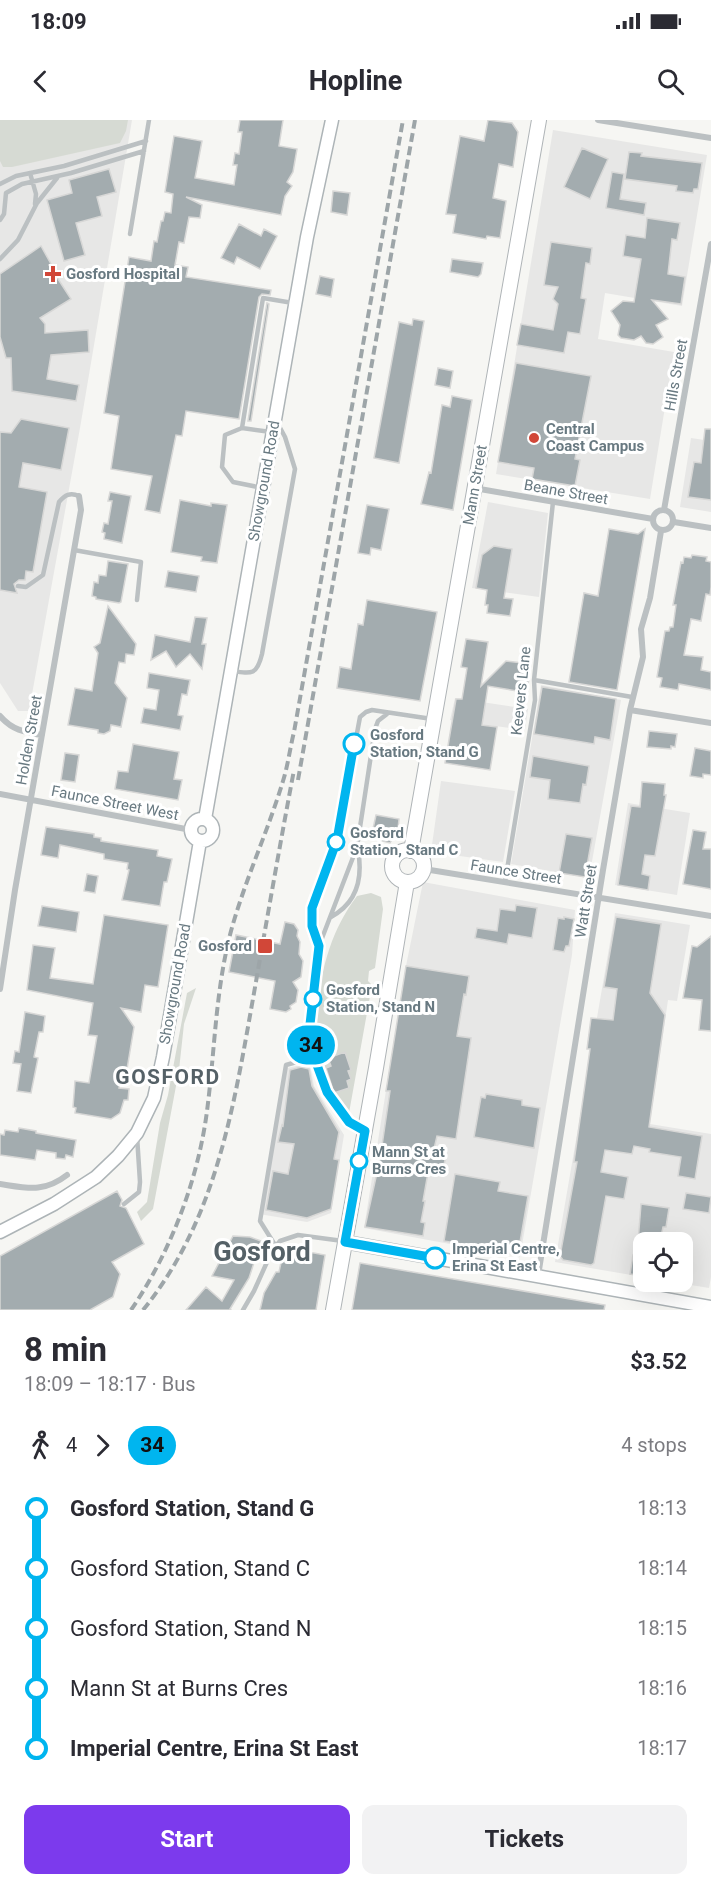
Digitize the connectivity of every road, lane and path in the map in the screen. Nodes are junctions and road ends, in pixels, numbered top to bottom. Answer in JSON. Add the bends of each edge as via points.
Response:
{"nodes":[{"id":1,"x":149,"y":120,"type":"edge"},
{"id":2,"x":327,"y":120,"type":"edge"},
{"id":3,"x":332,"y":120,"type":"edge"},
{"id":4,"x":539,"y":120,"type":"edge"},
{"id":5,"x":598,"y":120,"type":"edge"},
{"id":6,"x":711,"y":138,"type":"edge"},
{"id":7,"x":146,"y":141,"type":"junction"},
{"id":8,"x":327,"y":143,"type":"junction"},
{"id":9,"x":144,"y":151,"type":"junction"},
{"id":10,"x":30,"y":173,"type":"junction"},
{"id":11,"x":71,"y":173,"type":"junction"},
{"id":12,"x":32,"y":182,"type":"junction"},
{"id":13,"x":0,"y":184,"type":"edge"},
{"id":14,"x":32,"y":212,"type":"junction"},
{"id":15,"x":0,"y":220,"type":"edge"},
{"id":16,"x":130,"y":234,"type":"dead end"},
{"id":17,"x":711,"y":244,"type":"edge"},
{"id":18,"x":0,"y":259,"type":"edge"},
{"id":19,"x":295,"y":304,"type":"junction"},
{"id":20,"x":274,"y":419,"type":"junction"},
{"id":21,"x":242,"y":428,"type":"junction"},
{"id":22,"x":272,"y":432,"type":"junction"},
{"id":23,"x":263,"y":488,"type":"junction"},
{"id":24,"x":474,"y":488,"type":"junction"},
{"id":25,"x":79,"y":496,"type":"joint"},
{"id":26,"x":553,"y":502,"type":"junction"},
{"id":27,"x":664,"y":510,"type":"junction"},
{"id":28,"x":653,"y":519,"type":"junction"},
{"id":29,"x":674,"y":522,"type":"junction"},
{"id":30,"x":711,"y":528,"type":"edge"},
{"id":31,"x":661,"y":531,"type":"junction"},
{"id":32,"x":74,"y":550,"type":"junction"},
{"id":33,"x":18,"y":586,"type":"dead end"},
{"id":34,"x":137,"y":600,"type":"dead end"},
{"id":35,"x":231,"y":671,"type":"junction"},
{"id":36,"x":534,"y":680,"type":"junction"},
{"id":37,"x":632,"y":697,"type":"junction"},
{"id":38,"x":630,"y":710,"type":"junction"},
{"id":39,"x":390,"y":713,"type":"junction"},
{"id":40,"x":0,"y":716,"type":"edge"},
{"id":41,"x":434,"y":720,"type":"junction"},
{"id":42,"x":711,"y":723,"type":"edge"},
{"id":43,"x":42,"y":735,"type":"junction"},
{"id":44,"x":0,"y":794,"type":"edge"},
{"id":45,"x":31,"y":800,"type":"junction"},
{"id":46,"x":205,"y":819,"type":"junction"},
{"id":47,"x":191,"y":830,"type":"junction"},
{"id":48,"x":200,"y":841,"type":"junction"},
{"id":49,"x":357,"y":848,"type":"junction"},
{"id":50,"x":411,"y":850,"type":"junction"},
{"id":51,"x":424,"y":869,"type":"junction"},
{"id":52,"x":407,"y":882,"type":"junction"},
{"id":53,"x":505,"y":882,"type":"junction"},
{"id":54,"x":598,"y":897,"type":"junction"},
{"id":55,"x":711,"y":916,"type":"edge"},
{"id":56,"x":331,"y":917,"type":"junction"},
{"id":57,"x":319,"y":946,"type":"junction"},
{"id":58,"x":0,"y":989,"type":"edge"},
{"id":59,"x":314,"y":1057,"type":"junction"},
{"id":60,"x":365,"y":1131,"type":"junction"},
{"id":61,"x":137,"y":1133,"type":"junction"},
{"id":62,"x":67,"y":1175,"type":"dead end"},
{"id":63,"x":0,"y":1184,"type":"edge"},
{"id":64,"x":124,"y":1204,"type":"dead end"},
{"id":65,"x":0,"y":1232,"type":"edge"},
{"id":66,"x":345,"y":1242,"type":"junction"},
{"id":67,"x":275,"y":1245,"type":"junction"},
{"id":68,"x":538,"y":1276,"type":"junction"},
{"id":69,"x":711,"y":1307,"type":"edge"},
{"id":70,"x":243,"y":1310,"type":"edge"},
{"id":71,"x":333,"y":1310,"type":"edge"}],
"edges":[{"from":1,"to":7,"type":"lane"},
{"from":2,"to":8,"type":"street","name":"Showground Road"},
{"from":3,"to":8,"type":"street","name":"Showground Road"},
{"from":4,"to":24,"type":"main road","name":"Mann Street"},
{"from":5,"to":6,"type":"street"},
{"from":7,"to":9,"type":"lane"},
{"from":7,"to":10,"type":"lane"},
{"from":8,"to":19,"type":"street","name":"Showground Road"},
{"from":9,"to":11,"type":"lane"},
{"from":9,"to":16,"type":"lane"},
{"from":10,"to":12,"type":"lane"},
{"from":10,"to":13,"type":"lane"},
{"from":11,"to":12,"type":"lane"},
{"from":11,"to":14,"type":"lane","via":[[54,181]]},
{"from":12,"to":14,"type":"lane","via":[[36,199]]},
{"from":12,"to":15,"type":"lane","via":[[6,193]]},
{"from":14,"to":18,"type":"lane","via":[[18,240]]},
{"from":17,"to":27,"type":"street","name":"Hills Street"},
{"from":19,"to":20,"type":"street","name":"Showground Road"},
{"from":19,"to":21,"type":"lane","via":[[263,298]]},
{"from":20,"to":22,"type":"street","name":"Showground Road"},
{"from":20,"to":35,"type":"lane","via":[[285,437],[295,469],[260,665],[251,673]]},
{"from":21,"to":22,"type":"lane"},
{"from":21,"to":23,"type":"lane","via":[[225,435],[222,467],[233,482]]},
{"from":22,"to":23,"type":"street","name":"Showground Road"},
{"from":23,"to":35,"type":"street","name":"Showground Road"},
{"from":24,"to":26,"type":"street","name":"Beane Street"},
{"from":24,"to":41,"type":"main road","name":"Mann Street"},
{"from":25,"to":32,"type":"street","name":"Holden Street","via":[[81,510]]},
{"from":25,"to":33,"type":"lane","via":[[73,493],[59,502],[43,575],[26,587]]},
{"from":26,"to":28,"type":"street","name":"Beane Street"},
{"from":26,"to":36,"type":"lane","name":"Keevers Lane"},
{"from":27,"to":28,"type":"street"},
{"from":27,"to":29,"type":"street","via":[[673,515]]},
{"from":28,"to":31,"type":"street"},
{"from":29,"to":30,"type":"street"},
{"from":29,"to":31,"type":"street"},
{"from":31,"to":37,"type":"street","name":"Watt Street","via":[[641,629],[643,657]]},
{"from":32,"to":34,"type":"lane","via":[[141,562]]},
{"from":32,"to":43,"type":"street","name":"Holden Street"},
{"from":35,"to":46,"type":"street","name":"Showground Road"},
{"from":36,"to":37,"type":"lane"},
{"from":36,"to":53,"type":"lane","name":"Keevers Lane","via":[[535,700]]},
{"from":37,"to":38,"type":"street","name":"Watt Street"},
{"from":38,"to":42,"type":"street"},
{"from":38,"to":54,"type":"street","name":"Watt Street"},
{"from":39,"to":41,"type":"lane"},
{"from":39,"to":49,"type":"lane","via":[[380,718],[375,729]]},
{"from":39,"to":57,"type":"lane","via":[[369,711],[358,722],[337,840],[312,908],[312,926]]},
{"from":40,"to":43,"type":"street","via":[[21,732]]},
{"from":41,"to":50,"type":"main road","name":"Mann Street"},
{"from":43,"to":45,"type":"street","name":"Holden Street"},
{"from":44,"to":45,"type":"street","name":"Faunce Street West"},
{"from":45,"to":47,"type":"street","name":"Faunce Street West"},
{"from":45,"to":58,"type":"street","name":"Holden Street"},
{"from":46,"to":47,"type":"street","via":[[195,820]]},
{"from":46,"to":48,"type":"street","name":"Showground Road","via":[[214,830],[211,837]]},
{"from":47,"to":48,"type":"street"},
{"from":48,"to":61,"type":"street","name":"Showground Road","via":[[163,1057],[154,1098]]},
{"from":49,"to":56,"type":"lane"},
{"from":49,"to":56,"type":"lane","via":[[357,889],[344,909]]},
{"from":50,"to":51,"type":"main road","via":[[420,855]]},
{"from":50,"to":52,"type":"main road","via":[[401,852],[392,864],[394,874]]},
{"from":51,"to":52,"type":"main road","via":[[419,878]]},
{"from":51,"to":53,"type":"street","name":"Faunce Street"},
{"from":52,"to":60,"type":"main road"},
{"from":53,"to":54,"type":"street","name":"Faunce Street"},
{"from":54,"to":55,"type":"street","name":"Faunce Street"},
{"from":54,"to":68,"type":"street","name":"Watt Street"},
{"from":56,"to":57,"type":"lane"},
{"from":57,"to":59,"type":"lane","via":[[309,1025]]},
{"from":59,"to":60,"type":"lane","via":[[334,1104],[349,1122]]},
{"from":59,"to":67,"type":"lane","via":[[286,1065],[260,1221]]},
{"from":60,"to":66,"type":"main road"},
{"from":61,"to":64,"type":"lane","via":[[139,1192]]},
{"from":61,"to":65,"type":"street","name":"Showground Road","via":[[96,1177]]},
{"from":62,"to":63,"type":"street","via":[[43,1188]]},
{"from":66,"to":67,"type":"lane","via":[[298,1234]]},
{"from":66,"to":68,"type":"street"},
{"from":66,"to":71,"type":"main road"},
{"from":67,"to":70,"type":"lane"},
{"from":68,"to":69,"type":"street"}]}
